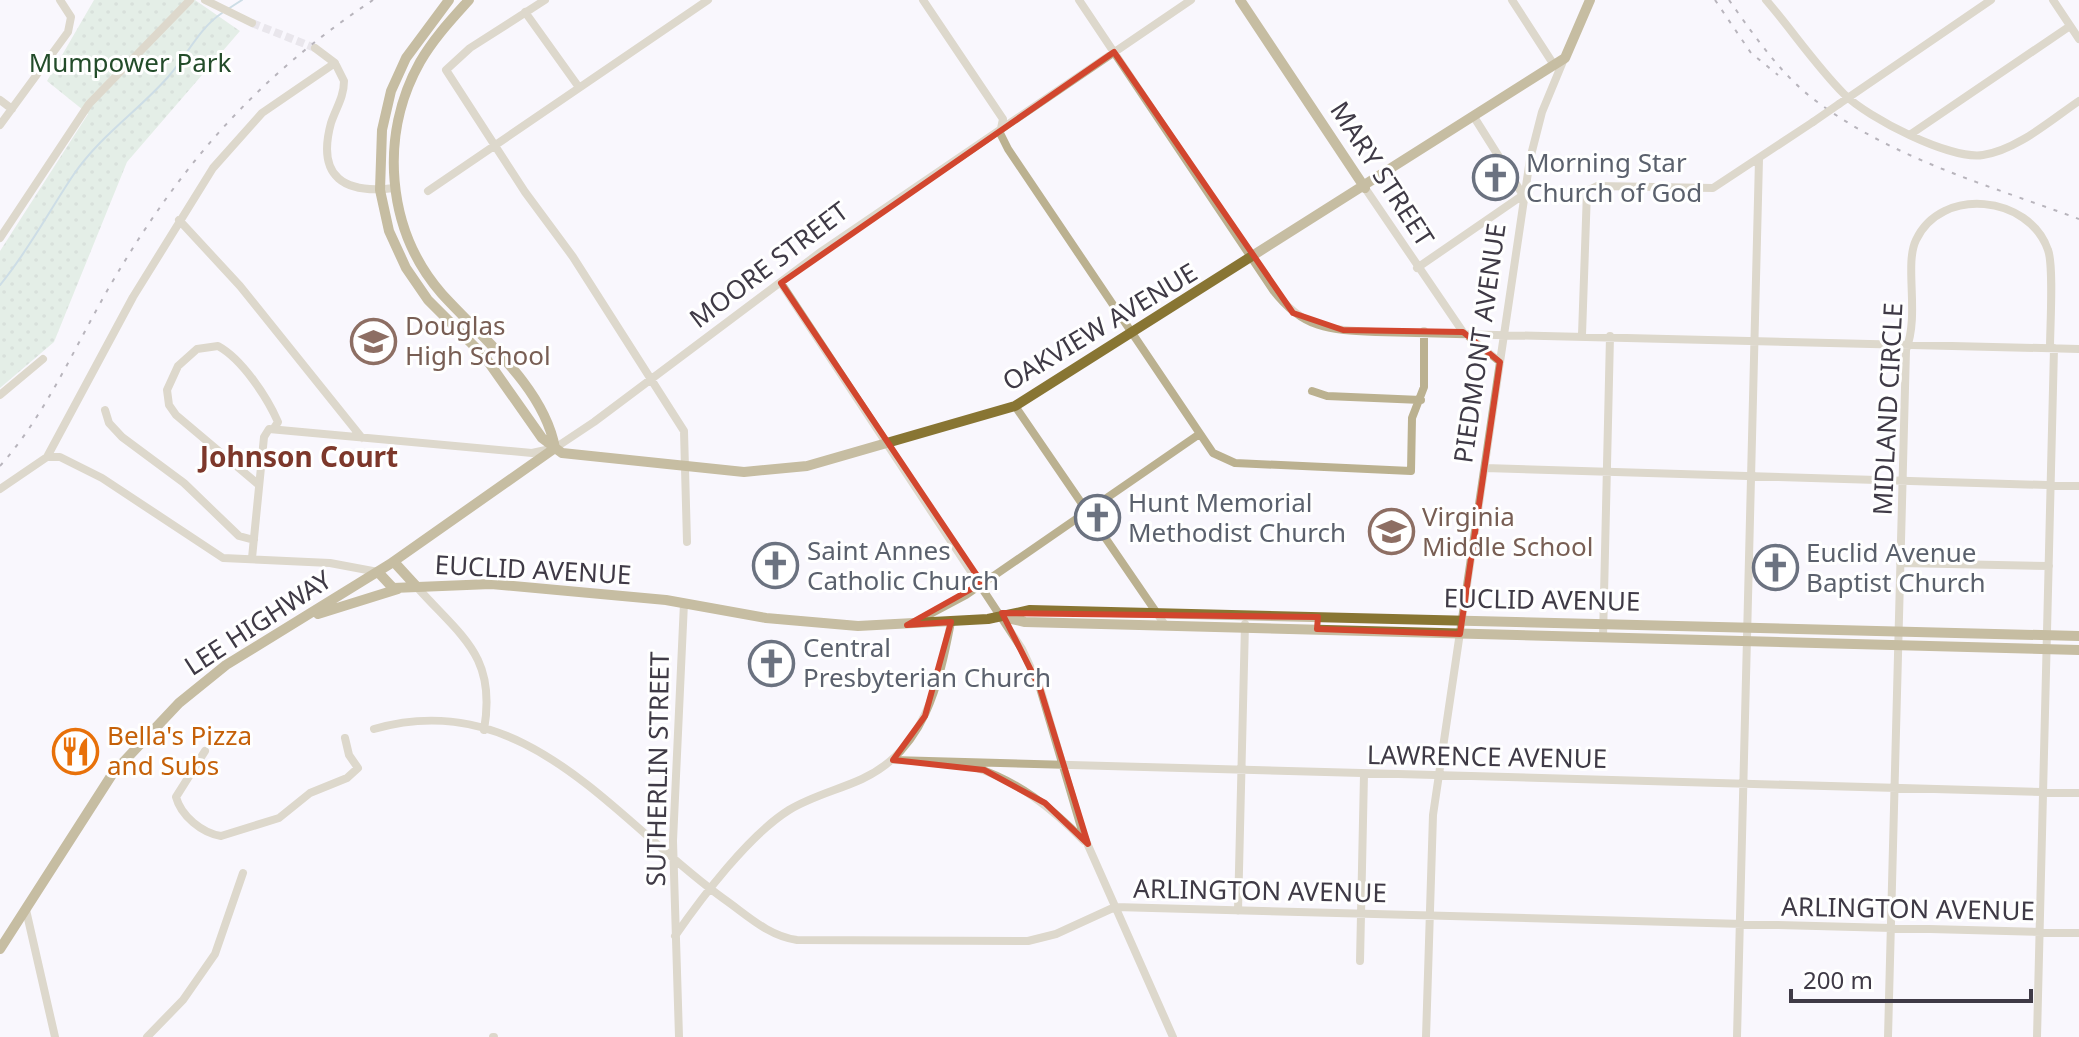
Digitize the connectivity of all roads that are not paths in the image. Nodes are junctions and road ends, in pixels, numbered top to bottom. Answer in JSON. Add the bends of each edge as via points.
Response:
{"nodes":[{"id":1,"x":60,"y":0,"type":"edge"},
{"id":2,"x":190,"y":0,"type":"edge"},
{"id":3,"x":205,"y":0,"type":"edge"},
{"id":4,"x":449,"y":0,"type":"edge"},
{"id":5,"x":469,"y":0,"type":"edge"},
{"id":6,"x":545,"y":0,"type":"edge"},
{"id":7,"x":708,"y":0,"type":"edge"},
{"id":8,"x":923,"y":0,"type":"edge"},
{"id":9,"x":1079,"y":0,"type":"edge"},
{"id":10,"x":1191,"y":0,"type":"edge"},
{"id":11,"x":1240,"y":0,"type":"edge"},
{"id":12,"x":1512,"y":0,"type":"edge"},
{"id":13,"x":1590,"y":0,"type":"edge"},
{"id":14,"x":1766,"y":0,"type":"edge"},
{"id":15,"x":1991,"y":0,"type":"edge"},
{"id":16,"x":2053,"y":0,"type":"edge"},
{"id":17,"x":525,"y":12,"type":"junction"},
{"id":18,"x":252,"y":23,"type":"tunnel mouth"},
{"id":19,"x":2070,"y":26,"type":"junction"},
{"id":20,"x":2079,"y":39,"type":"edge"},
{"id":21,"x":315,"y":48,"type":"tunnel mouth"},
{"id":22,"x":1114,"y":52,"type":"junction"},
{"id":23,"x":1565,"y":58,"type":"junction"},
{"id":24,"x":335,"y":63,"type":"junction"},
{"id":25,"x":1554,"y":65,"type":"junction"},
{"id":26,"x":578,"y":86,"type":"junction"},
{"id":27,"x":1848,"y":97,"type":"junction"},
{"id":28,"x":0,"y":100,"type":"edge"},
{"id":29,"x":2079,"y":101,"type":"edge"},
{"id":30,"x":12,"y":109,"type":"junction"},
{"id":31,"x":1474,"y":117,"type":"junction"},
{"id":32,"x":0,"y":125,"type":"edge"},
{"id":33,"x":1001,"y":128,"type":"junction"},
{"id":34,"x":1911,"y":134,"type":"junction"},
{"id":35,"x":494,"y":144,"type":"junction"},
{"id":36,"x":1759,"y":159,"type":"junction"},
{"id":37,"x":394,"y":188,"type":"junction"},
{"id":38,"x":1365,"y":188,"type":"junction"},
{"id":39,"x":380,"y":190,"type":"junction"},
{"id":40,"x":428,"y":191,"type":"dead end"},
{"id":41,"x":1523,"y":195,"type":"junction"},
{"id":42,"x":179,"y":220,"type":"junction"},
{"id":43,"x":0,"y":238,"type":"edge"},
{"id":44,"x":1252,"y":259,"type":"junction"},
{"id":45,"x":1417,"y":268,"type":"junction"},
{"id":46,"x":781,"y":283,"type":"junction"},
{"id":47,"x":1424,"y":331,"type":"junction"},
{"id":48,"x":1463,"y":332,"type":"junction"},
{"id":49,"x":1504,"y":333,"type":"junction"},
{"id":50,"x":1131,"y":335,"type":"junction"},
{"id":51,"x":1582,"y":335,"type":"junction"},
{"id":52,"x":1610,"y":336,"type":"junction"},
{"id":53,"x":1756,"y":340,"type":"junction"},
{"id":54,"x":1908,"y":344,"type":"junction"},
{"id":55,"x":2052,"y":348,"type":"junction"},
{"id":56,"x":2079,"y":349,"type":"edge"},
{"id":57,"x":43,"y":359,"type":"dead end"},
{"id":58,"x":1500,"y":362,"type":"junction"},
{"id":59,"x":652,"y":380,"type":"junction"},
{"id":60,"x":1312,"y":391,"type":"dead end"},
{"id":61,"x":0,"y":395,"type":"edge"},
{"id":62,"x":1421,"y":400,"type":"junction"},
{"id":63,"x":1015,"y":406,"type":"junction"},
{"id":64,"x":105,"y":410,"type":"dead end"},
{"id":65,"x":274,"y":428,"type":"junction"},
{"id":66,"x":1198,"y":435,"type":"junction"},
{"id":67,"x":362,"y":438,"type":"junction"},
{"id":68,"x":886,"y":444,"type":"junction"},
{"id":69,"x":555,"y":448,"type":"junction"},
{"id":70,"x":47,"y":457,"type":"junction"},
{"id":71,"x":688,"y":468,"type":"junction"},
{"id":72,"x":1485,"y":468,"type":"junction"},
{"id":73,"x":1607,"y":473,"type":"junction"},
{"id":74,"x":1753,"y":477,"type":"junction"},
{"id":75,"x":1901,"y":480,"type":"junction"},
{"id":76,"x":259,"y":485,"type":"junction"},
{"id":77,"x":2051,"y":485,"type":"junction"},
{"id":78,"x":2079,"y":486,"type":"edge"},
{"id":79,"x":0,"y":489,"type":"edge"},
{"id":80,"x":1087,"y":509,"type":"junction"},
{"id":81,"x":254,"y":540,"type":"junction"},
{"id":82,"x":687,"y":542,"type":"dead end"},
{"id":83,"x":252,"y":558,"type":"junction"},
{"id":84,"x":394,"y":562,"type":"junction"},
{"id":85,"x":1900,"y":563,"type":"junction"},
{"id":86,"x":2049,"y":566,"type":"junction"},
{"id":87,"x":378,"y":572,"type":"junction"},
{"id":88,"x":982,"y":583,"type":"junction"},
{"id":89,"x":416,"y":586,"type":"junction"},
{"id":90,"x":400,"y":588,"type":"junction"},
{"id":91,"x":684,"y":603,"type":"junction"},
{"id":92,"x":1157,"y":613,"type":"junction"},
{"id":93,"x":1085,"y":617,"type":"junction"},
{"id":94,"x":1318,"y":617,"type":"junction"},
{"id":95,"x":1005,"y":618,"type":"junction"},
{"id":96,"x":1463,"y":618,"type":"junction"},
{"id":97,"x":302,"y":620,"type":"junction"},
{"id":98,"x":1245,"y":621,"type":"junction"},
{"id":99,"x":951,"y":622,"type":"junction"},
{"id":100,"x":1603,"y":623,"type":"junction"},
{"id":101,"x":907,"y":625,"type":"junction"},
{"id":102,"x":1165,"y":625,"type":"junction"},
{"id":103,"x":1750,"y":627,"type":"junction"},
{"id":104,"x":1317,"y":629,"type":"junction"},
{"id":105,"x":1897,"y":630,"type":"junction"},
{"id":106,"x":1460,"y":634,"type":"junction"},
{"id":107,"x":2048,"y":635,"type":"junction"},
{"id":108,"x":2079,"y":636,"type":"edge"},
{"id":109,"x":1603,"y":638,"type":"junction"},
{"id":110,"x":1749,"y":641,"type":"junction"},
{"id":111,"x":1897,"y":647,"type":"junction"},
{"id":112,"x":2047,"y":650,"type":"junction"},
{"id":113,"x":2079,"y":650,"type":"edge"},
{"id":114,"x":374,"y":729,"type":"dead end"},
{"id":115,"x":484,"y":730,"type":"junction"},
{"id":116,"x":345,"y":738,"type":"dead end"},
{"id":117,"x":205,"y":751,"type":"dead end"},
{"id":118,"x":893,"y":760,"type":"junction"},
{"id":119,"x":959,"y":763,"type":"junction"},
{"id":120,"x":1063,"y":766,"type":"junction"},
{"id":121,"x":1241,"y":771,"type":"junction"},
{"id":122,"x":1364,"y":774,"type":"junction"},
{"id":123,"x":1439,"y":776,"type":"junction"},
{"id":124,"x":1745,"y":784,"type":"junction"},
{"id":125,"x":1894,"y":787,"type":"junction"},
{"id":126,"x":2044,"y":792,"type":"junction"},
{"id":127,"x":2079,"y":793,"type":"edge"},
{"id":128,"x":1088,"y":844,"type":"junction"},
{"id":129,"x":674,"y":860,"type":"junction"},
{"id":130,"x":243,"y":873,"type":"dead end"},
{"id":131,"x":712,"y":890,"type":"junction"},
{"id":132,"x":1115,"y":907,"type":"junction"},
{"id":133,"x":26,"y":910,"type":"junction"},
{"id":134,"x":1238,"y":911,"type":"junction"},
{"id":135,"x":1361,"y":913,"type":"junction"},
{"id":136,"x":1429,"y":916,"type":"junction"},
{"id":137,"x":1741,"y":925,"type":"junction"},
{"id":138,"x":1891,"y":929,"type":"junction"},
{"id":139,"x":2039,"y":932,"type":"junction"},
{"id":140,"x":2079,"y":933,"type":"edge"},
{"id":141,"x":675,"y":936,"type":"junction"},
{"id":142,"x":1,"y":947,"type":"edge"},
{"id":143,"x":1360,"y":961,"type":"dead end"},
{"id":144,"x":54,"y":1037,"type":"edge"},
{"id":145,"x":147,"y":1037,"type":"edge"},
{"id":146,"x":679,"y":1037,"type":"edge"},
{"id":147,"x":1173,"y":1037,"type":"edge"},
{"id":148,"x":1426,"y":1037,"type":"edge"},
{"id":149,"x":1737,"y":1037,"type":"edge"},
{"id":150,"x":1888,"y":1037,"type":"edge"},
{"id":151,"x":2037,"y":1037,"type":"edge"}],
"edges":[{"from":1,"to":30,"type":"street","via":[[71,17],[68,32]]},
{"from":2,"to":43,"type":"street","via":[[89,104]]},
{"from":3,"to":18,"type":"street"},
{"from":4,"to":39,"type":"main road","via":[[418,39],[391,91],[379,152]]},
{"from":5,"to":37,"type":"main road","via":[[430,46],[403,99],[395,134]]},
{"from":6,"to":17,"type":"street"},
{"from":7,"to":26,"type":"street"},
{"from":8,"to":33,"type":"street","via":[[1003,119]]},
{"from":9,"to":22,"type":"street"},
{"from":10,"to":22,"type":"street","name":"MOORE STREET"},
{"from":11,"to":38,"type":"main road","name":"MARY STREET"},
{"from":12,"to":25,"type":"street"},
{"from":13,"to":23,"type":"main road","name":"PIEDMONT AVENUE"},
{"from":14,"to":27,"type":"street"},
{"from":15,"to":27,"type":"street"},
{"from":16,"to":19,"type":"street"},
{"from":17,"to":26,"type":"street"},
{"from":17,"to":35,"type":"street","via":[[447,66]]},
{"from":19,"to":20,"type":"street"},
{"from":19,"to":34,"type":"street"},
{"from":21,"to":24,"type":"street"},
{"from":22,"to":33,"type":"street","name":"MOORE STREET"},
{"from":22,"to":44,"type":"street"},
{"from":23,"to":25,"type":"main road","name":"OAKVIEW AVENUE"},
{"from":23,"to":41,"type":"street","name":"PIEDMONT AVENUE","via":[[1536,132]]},
{"from":24,"to":39,"type":"street","via":[[344,89],[329,134],[329,163],[351,188]]},
{"from":24,"to":42,"type":"street","via":[[249,126]]},
{"from":25,"to":31,"type":"main road","name":"OAKVIEW AVENUE"},
{"from":26,"to":35,"type":"street"},
{"from":27,"to":34,"type":"street"},
{"from":27,"to":36,"type":"street","bridge":true},
{"from":28,"to":30,"type":"street"},
{"from":29,"to":34,"type":"street","via":[[2026,137],[1983,155],[1951,152]]},
{"from":30,"to":32,"type":"street"},
{"from":31,"to":38,"type":"main road","name":"OAKVIEW AVENUE"},
{"from":31,"to":41,"type":"street"},
{"from":33,"to":46,"type":"street","name":"MOORE STREET"},
{"from":33,"to":50,"type":"street","via":[[1008,149]]},
{"from":35,"to":40,"type":"street"},
{"from":35,"to":59,"type":"street"},
{"from":36,"to":51,"type":"street","via":[[1713,188],[1597,186],[1587,191]]},
{"from":36,"to":53,"type":"street"},
{"from":37,"to":39,"type":"street"},
{"from":37,"to":69,"type":"main road","via":[[410,242],[429,277],[495,347],[543,412]]},
{"from":38,"to":44,"type":"main road","name":"OAKVIEW AVENUE"},
{"from":38,"to":45,"type":"street","name":"MARY STREET"},
{"from":39,"to":69,"type":"main road","via":[[389,231],[416,284],[485,357],[538,433]]},
{"from":41,"to":45,"type":"street"},
{"from":41,"to":49,"type":"street","name":"PIEDMONT AVENUE"},
{"from":42,"to":67,"type":"street","via":[[240,286]]},
{"from":42,"to":70,"type":"street"},
{"from":44,"to":47,"type":"street","via":[[1287,309],[1311,324],[1343,330]]},
{"from":44,"to":50,"type":"main road","name":"OAKVIEW AVENUE"},
{"from":45,"to":48,"type":"street","name":"MARY STREET"},
{"from":46,"to":59,"type":"street","name":"MOORE STREET"},
{"from":46,"to":68,"type":"street"},
{"from":47,"to":48,"type":"street"},
{"from":47,"to":62,"type":"street"},
{"from":48,"to":49,"type":"street"},
{"from":48,"to":58,"type":"street","name":"MARY STREET"},
{"from":49,"to":51,"type":"street"},
{"from":49,"to":58,"type":"street","name":"PIEDMONT AVENUE"},
{"from":50,"to":63,"type":"main road","name":"OAKVIEW AVENUE"},
{"from":50,"to":66,"type":"street"},
{"from":51,"to":52,"type":"street"},
{"from":52,"to":53,"type":"street"},
{"from":52,"to":73,"type":"street"},
{"from":53,"to":54,"type":"street"},
{"from":53,"to":74,"type":"street"},
{"from":54,"to":55,"type":"street"},
{"from":54,"to":55,"type":"street","name":"MIDLAND CIRCLE","via":[[1913,333],[1915,242],[1938,214],[1968,202],[2012,212],[2034,227],[2047,246]]},
{"from":54,"to":75,"type":"street","name":"MIDLAND CIRCLE"},
{"from":55,"to":56,"type":"street"},
{"from":55,"to":77,"type":"street","name":"MIDLAND CIRCLE"},
{"from":57,"to":61,"type":"street"},
{"from":58,"to":72,"type":"street","name":"PIEDMONT AVENUE"},
{"from":59,"to":69,"type":"street","name":"MOORE STREET"},
{"from":59,"to":71,"type":"street","via":[[684,431]]},
{"from":60,"to":62,"type":"street"},
{"from":62,"to":66,"type":"street","via":[[1412,418],[1409,472],[1235,463],[1213,453]]},
{"from":63,"to":68,"type":"main road","name":"OAKVIEW AVENUE"},
{"from":63,"to":80,"type":"street"},
{"from":64,"to":81,"type":"street","via":[[109,423],[129,443],[184,483],[239,536]]},
{"from":65,"to":67,"type":"street"},
{"from":65,"to":76,"type":"street","via":[[264,437]]},
{"from":65,"to":76,"type":"street","via":[[278,422],[268,404],[218,346],[197,349],[172,374],[167,390],[173,412]]},
{"from":66,"to":80,"type":"street"},
{"from":67,"to":69,"type":"street","via":[[532,453]]},
{"from":68,"to":71,"type":"main road","name":"OAKVIEW AVENUE","via":[[786,470]]},
{"from":68,"to":88,"type":"street"},
{"from":69,"to":71,"type":"main road","name":"OAKVIEW AVENUE","via":[[571,456]]},
{"from":69,"to":84,"type":"main road","name":"MOORE STREET"},
{"from":70,"to":79,"type":"street"},
{"from":70,"to":83,"type":"street","name":"EUCLID AVENUE","via":[[60,457],[102,478],[223,558]]},
{"from":71,"to":82,"type":"street"},
{"from":72,"to":73,"type":"street"},
{"from":72,"to":96,"type":"street","name":"PIEDMONT AVENUE"},
{"from":73,"to":74,"type":"street"},
{"from":73,"to":100,"type":"street"},
{"from":74,"to":75,"type":"street"},
{"from":74,"to":103,"type":"street"},
{"from":75,"to":77,"type":"street"},
{"from":75,"to":85,"type":"street","name":"MIDLAND CIRCLE"},
{"from":76,"to":81,"type":"street"},
{"from":77,"to":78,"type":"street"},
{"from":77,"to":86,"type":"street","name":"MIDLAND CIRCLE"},
{"from":80,"to":88,"type":"street"},
{"from":80,"to":92,"type":"street"},
{"from":81,"to":83,"type":"street"},
{"from":83,"to":87,"type":"street","name":"EUCLID AVENUE"},
{"from":84,"to":87,"type":"main road","name":"MOORE STREET"},
{"from":84,"to":89,"type":"main road"},
{"from":85,"to":86,"type":"street"},
{"from":85,"to":105,"type":"street","name":"MIDLAND CIRCLE"},
{"from":86,"to":107,"type":"street","name":"MIDLAND CIRCLE"},
{"from":87,"to":90,"type":"main road","name":"EUCLID AVENUE","via":[[386,584]]},
{"from":87,"to":97,"type":"main road","name":"LEE HIGHWAY"},
{"from":88,"to":95,"type":"street"},
{"from":88,"to":101,"type":"street"},
{"from":89,"to":90,"type":"main road","name":"EUCLID AVENUE"},
{"from":89,"to":91,"type":"main road","name":"EUCLID AVENUE","via":[[491,584]]},
{"from":89,"to":115,"type":"street","via":[[479,656],[488,685]]},
{"from":90,"to":97,"type":"main road"},
{"from":91,"to":101,"type":"main road","name":"EUCLID AVENUE","via":[[804,622]]},
{"from":91,"to":129,"type":"street","name":"SUTHERLIN STREET"},
{"from":92,"to":93,"type":"main road","name":"EUCLID AVENUE"},
{"from":92,"to":98,"type":"main road","name":"EUCLID AVENUE"},
{"from":92,"to":102,"type":"street"},
{"from":93,"to":95,"type":"main road","name":"EUCLID AVENUE","via":[[1030,610]]},
{"from":93,"to":102,"type":"main road","name":"EUCLID AVENUE"},
{"from":94,"to":96,"type":"main road","name":"EUCLID AVENUE"},
{"from":94,"to":98,"type":"main road","name":"EUCLID AVENUE"},
{"from":94,"to":104,"type":"street"},
{"from":95,"to":99,"type":"main road","name":"EUCLID AVENUE"},
{"from":95,"to":120,"type":"street","via":[[1040,688]]},
{"from":96,"to":100,"type":"main road","name":"EUCLID AVENUE"},
{"from":96,"to":106,"type":"street","name":"PIEDMONT AVENUE"},
{"from":97,"to":133,"type":"main road","name":"LEE HIGHWAY","via":[[196,688],[133,748],[74,828]]},
{"from":98,"to":102,"type":"main road","name":"EUCLID AVENUE"},
{"from":98,"to":104,"type":"main road","name":"EUCLID AVENUE"},
{"from":98,"to":121,"type":"street"},
{"from":99,"to":101,"type":"main road","name":"EUCLID AVENUE"},
{"from":99,"to":118,"type":"street","via":[[925,716]]},
{"from":100,"to":103,"type":"main road","name":"EUCLID AVENUE"},
{"from":100,"to":109,"type":"street"},
{"from":103,"to":105,"type":"main road","name":"EUCLID AVENUE"},
{"from":103,"to":110,"type":"street"},
{"from":104,"to":106,"type":"main road","name":"EUCLID AVENUE"},
{"from":105,"to":107,"type":"main road","name":"EUCLID AVENUE"},
{"from":105,"to":111,"type":"street","name":"MIDLAND CIRCLE"},
{"from":106,"to":109,"type":"main road","name":"EUCLID AVENUE"},
{"from":106,"to":123,"type":"street","name":"PIEDMONT AVENUE"},
{"from":107,"to":108,"type":"main road","name":"EUCLID AVENUE"},
{"from":107,"to":112,"type":"street","name":"MIDLAND CIRCLE"},
{"from":109,"to":110,"type":"main road","name":"EUCLID AVENUE"},
{"from":110,"to":111,"type":"main road","name":"EUCLID AVENUE"},
{"from":110,"to":124,"type":"street"},
{"from":111,"to":112,"type":"main road","name":"EUCLID AVENUE"},
{"from":111,"to":125,"type":"street","name":"MIDLAND CIRCLE"},
{"from":112,"to":113,"type":"main road","name":"EUCLID AVENUE"},
{"from":112,"to":126,"type":"street","name":"MIDLAND CIRCLE"},
{"from":114,"to":115,"type":"street","name":"ARLINGTON AVENUE","via":[[425,720]]},
{"from":115,"to":129,"type":"street","name":"ARLINGTON AVENUE","via":[[554,757]]},
{"from":116,"to":117,"type":"street","via":[[358,768],[349,776],[310,793],[279,818],[221,836],[190,820],[176,797]]},
{"from":118,"to":119,"type":"street","name":"LAWRENCE AVENUE"},
{"from":118,"to":131,"type":"street","via":[[787,811]]},
{"from":119,"to":120,"type":"street","name":"LAWRENCE AVENUE"},
{"from":119,"to":128,"type":"street","via":[[1027,792]]},
{"from":120,"to":121,"type":"street","name":"LAWRENCE AVENUE"},
{"from":120,"to":128,"type":"street"},
{"from":121,"to":122,"type":"street","name":"LAWRENCE AVENUE"},
{"from":121,"to":134,"type":"street"},
{"from":122,"to":123,"type":"street","name":"LAWRENCE AVENUE"},
{"from":122,"to":135,"type":"street"},
{"from":123,"to":124,"type":"street","name":"LAWRENCE AVENUE"},
{"from":123,"to":136,"type":"street","name":"PIEDMONT AVENUE"},
{"from":124,"to":125,"type":"street","name":"LAWRENCE AVENUE"},
{"from":124,"to":137,"type":"street"},
{"from":125,"to":126,"type":"street","name":"LAWRENCE AVENUE"},
{"from":125,"to":138,"type":"street","name":"MIDLAND CIRCLE"},
{"from":126,"to":127,"type":"street","name":"LAWRENCE AVENUE"},
{"from":126,"to":139,"type":"street","name":"MIDLAND CIRCLE"},
{"from":128,"to":132,"type":"street"},
{"from":129,"to":131,"type":"street","name":"ARLINGTON AVENUE"},
{"from":129,"to":141,"type":"street","name":"SUTHERLIN STREET"},
{"from":130,"to":145,"type":"street","via":[[215,954],[183,1000]]},
{"from":131,"to":132,"type":"street","name":"ARLINGTON AVENUE","via":[[773,934],[836,943],[1028,941]]},
{"from":131,"to":141,"type":"street"},
{"from":132,"to":134,"type":"street","name":"ARLINGTON AVENUE"},
{"from":132,"to":147,"type":"street"},
{"from":133,"to":142,"type":"main road","name":"LEE HIGHWAY"},
{"from":133,"to":144,"type":"street"},
{"from":134,"to":135,"type":"street","name":"ARLINGTON AVENUE"},
{"from":135,"to":136,"type":"street","name":"ARLINGTON AVENUE"},
{"from":135,"to":143,"type":"street"},
{"from":136,"to":137,"type":"street","name":"ARLINGTON AVENUE"},
{"from":136,"to":148,"type":"street","name":"PIEDMONT AVENUE"},
{"from":137,"to":138,"type":"street","name":"ARLINGTON AVENUE"},
{"from":137,"to":149,"type":"street"},
{"from":138,"to":139,"type":"street","name":"ARLINGTON AVENUE"},
{"from":138,"to":150,"type":"street","name":"MIDLAND CIRCLE"},
{"from":139,"to":140,"type":"street","name":"ARLINGTON AVENUE"},
{"from":139,"to":151,"type":"street","name":"MIDLAND CIRCLE"},
{"from":141,"to":146,"type":"street","name":"SUTHERLIN STREET"}]}
